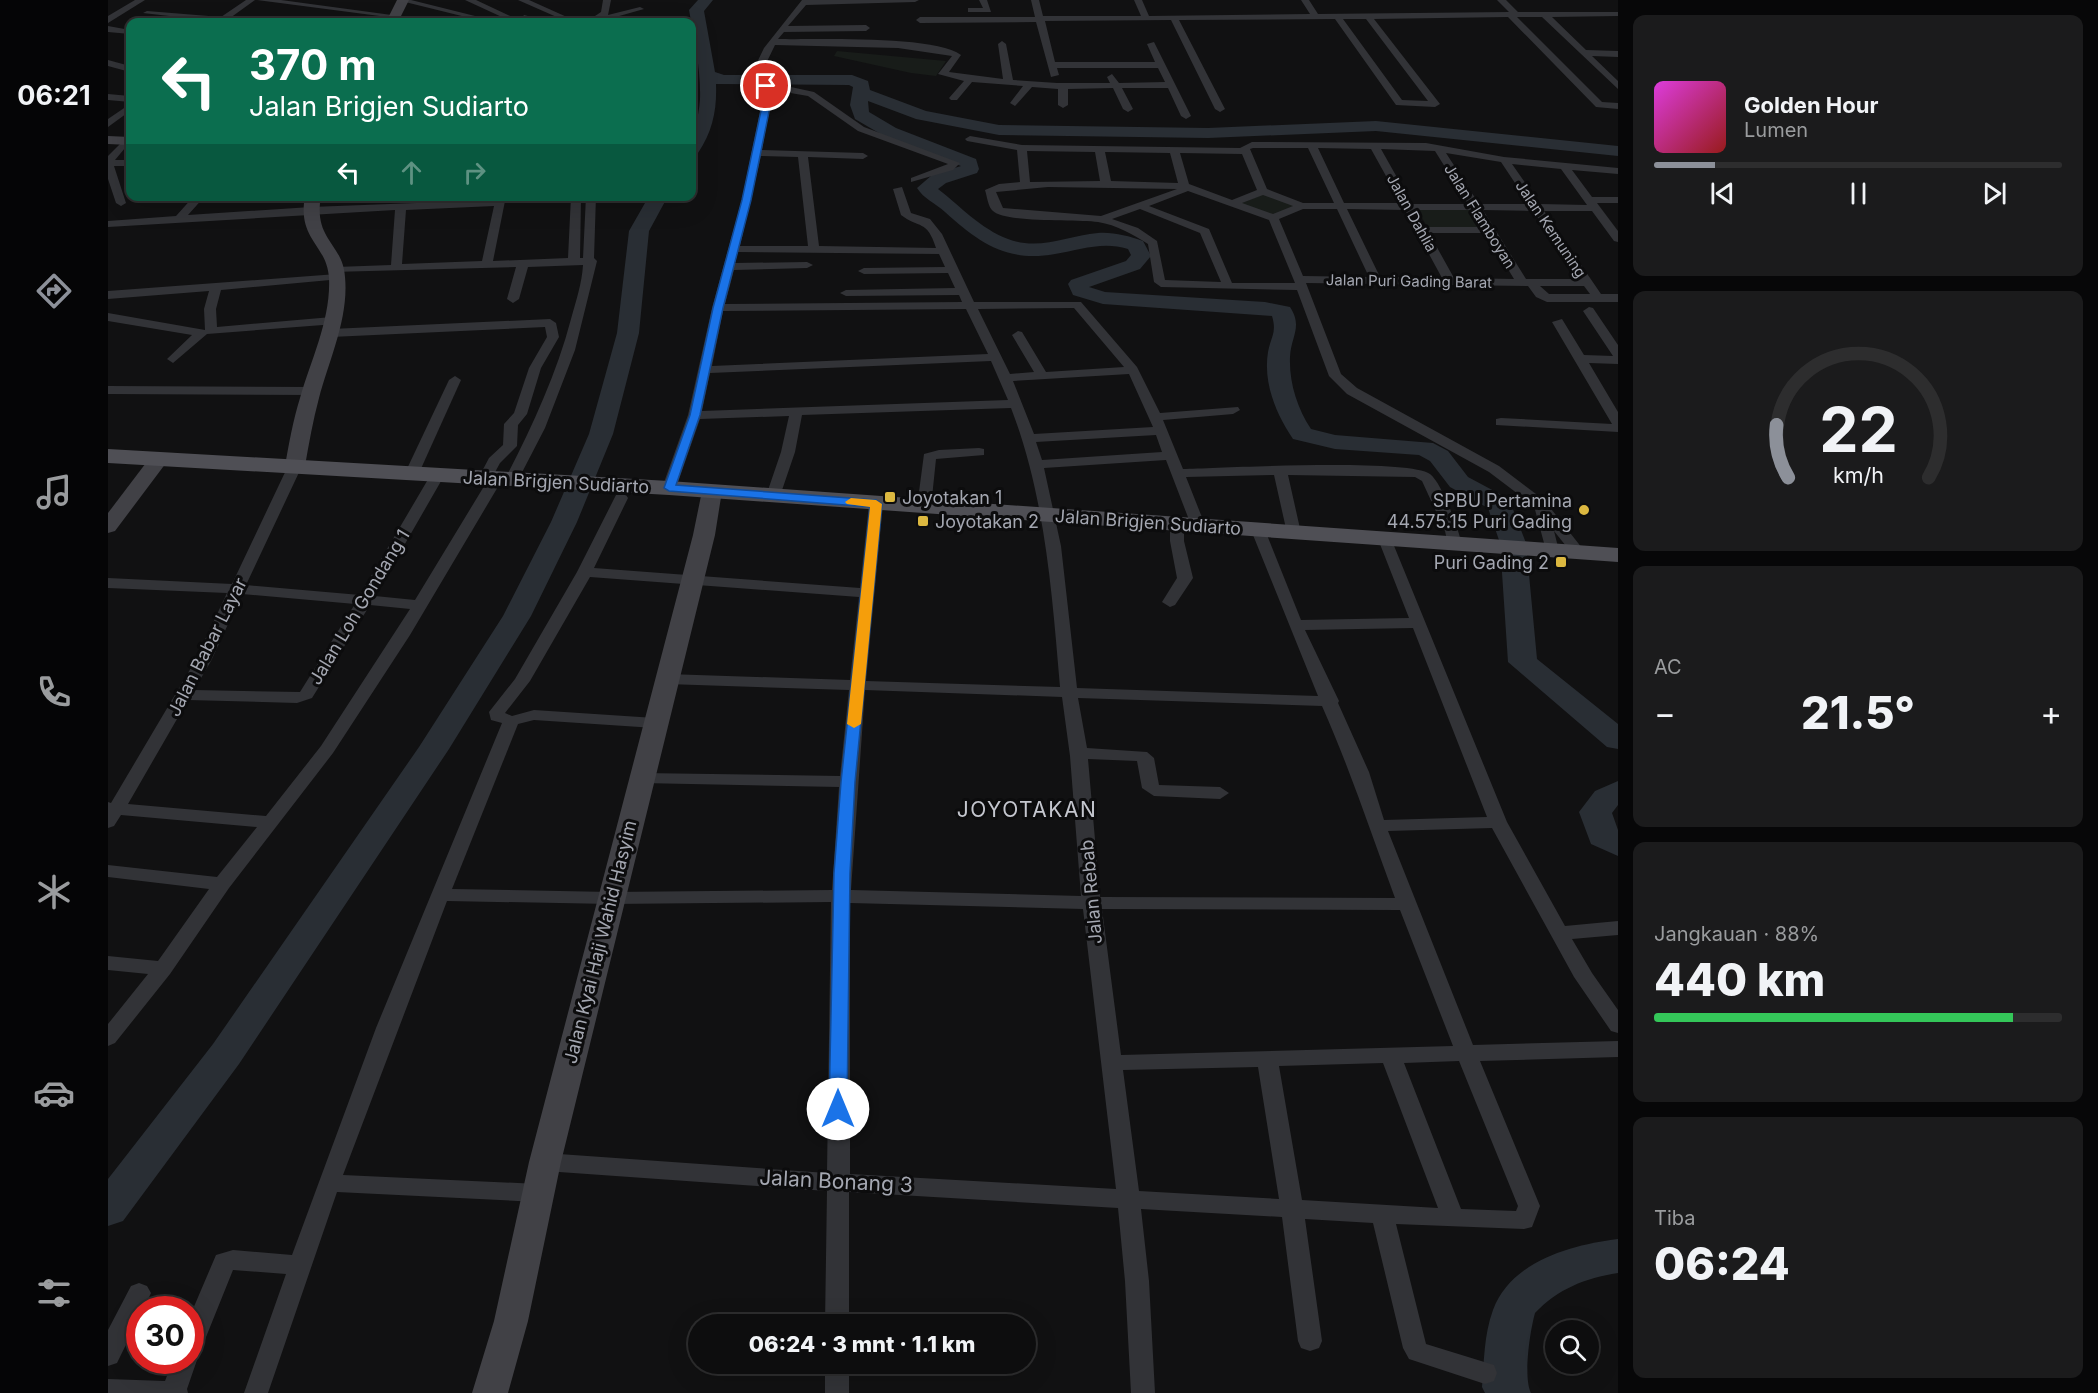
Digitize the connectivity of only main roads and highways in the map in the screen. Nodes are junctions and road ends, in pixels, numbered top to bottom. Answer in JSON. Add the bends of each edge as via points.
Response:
{"nodes":[{"id":1,"x":402,"y":0,"type":"edge"},
{"id":2,"x":395,"y":18,"type":"edge"},
{"id":3,"x":108,"y":140,"type":"edge"},
{"id":4,"x":126,"y":141,"type":"edge"},
{"id":5,"x":312,"y":203,"type":"edge"},
{"id":6,"x":108,"y":456,"type":"edge"},
{"id":7,"x":159,"y":459,"type":"junction"},
{"id":8,"x":295,"y":466,"type":"junction"},
{"id":9,"x":712,"y":491,"type":"junction"},
{"id":10,"x":108,"y":527,"type":"edge"},
{"id":11,"x":1618,"y":555,"type":"edge"},
{"id":12,"x":490,"y":1393,"type":"edge"}],
"edges":[{"from":1,"to":2,"type":"main road"},
{"from":3,"to":4,"type":"main road"},
{"from":5,"to":8,"type":"main road","via":[[312,229],[337,273],[332,327],[311,391]]},
{"from":6,"to":7,"type":"main road","name":"Jalan Brigjen Sudiarto"},
{"from":7,"to":8,"type":"main road","name":"Jalan Brigjen Sudiarto"},
{"from":7,"to":10,"type":"main road"},
{"from":8,"to":9,"type":"main road","name":"Jalan Brigjen Sudiarto","via":[[536,482],[616,492],[669,488]]},
{"from":9,"to":11,"type":"main road","name":"Jalan Brigjen Sudiarto"},
{"from":9,"to":12,"type":"main road","name":"Jalan Kyai Haji Wahid Hasyim","via":[[545,1162],[511,1321]]}]}
